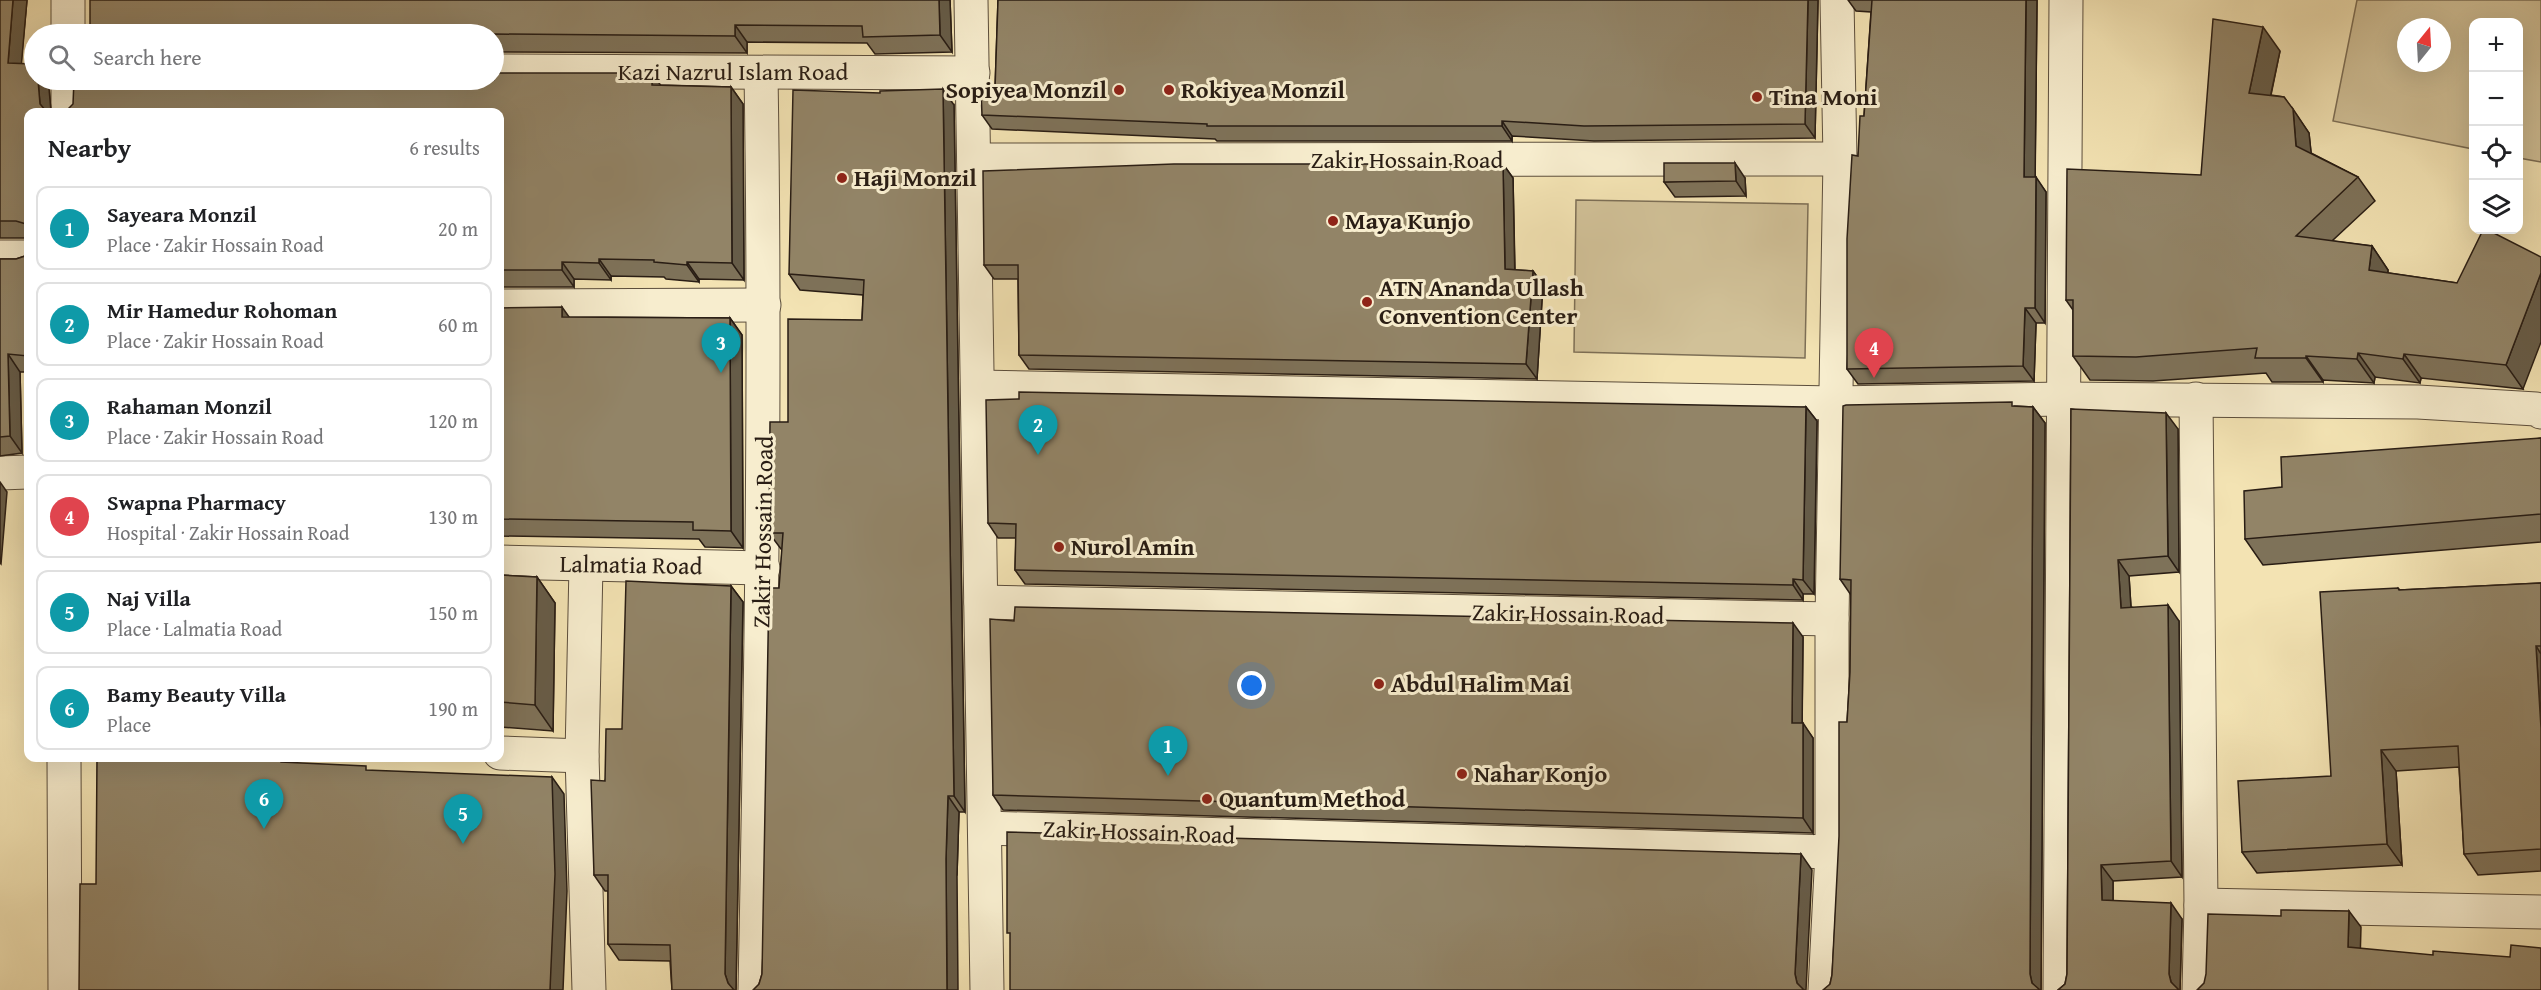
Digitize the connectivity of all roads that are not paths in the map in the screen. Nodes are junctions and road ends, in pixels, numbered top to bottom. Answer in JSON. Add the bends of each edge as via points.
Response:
{"nodes":[{"id":1,"x":68,"y":0,"type":"edge"},
{"id":2,"x":971,"y":0,"type":"edge"},
{"id":3,"x":1837,"y":0,"type":"edge"},
{"id":4,"x":2066,"y":0,"type":"edge"},
{"id":5,"x":68,"y":24,"type":"edge"},
{"id":6,"x":504,"y":71,"type":"edge"},
{"id":7,"x":761,"y":73,"type":"junction"},
{"id":8,"x":973,"y":73,"type":"junction"},
{"id":9,"x":68,"y":90,"type":"edge"},
{"id":10,"x":68,"y":108,"type":"edge"},
{"id":11,"x":1840,"y":159,"type":"junction"},
{"id":12,"x":974,"y":160,"type":"junction"},
{"id":13,"x":0,"y":257,"type":"edge"},
{"id":14,"x":24,"y":257,"type":"edge"},
{"id":15,"x":764,"y":305,"type":"junction"},
{"id":16,"x":504,"y":306,"type":"edge"},
{"id":17,"x":978,"y":387,"type":"junction"},
{"id":18,"x":2063,"y":399,"type":"junction"},
{"id":19,"x":2196,"y":399,"type":"junction"},
{"id":20,"x":1836,"y":402,"type":"junction"},
{"id":21,"x":2541,"y":412,"type":"edge"},
{"id":22,"x":24,"y":472,"type":"edge"},
{"id":23,"x":0,"y":473,"type":"edge"},
{"id":24,"x":504,"y":562,"type":"edge"},
{"id":25,"x":586,"y":565,"type":"junction"},
{"id":26,"x":763,"y":567,"type":"junction"},
{"id":27,"x":981,"y":602,"type":"junction"},
{"id":28,"x":1832,"y":619,"type":"junction"},
{"id":29,"x":504,"y":753,"type":"edge"},
{"id":30,"x":582,"y":756,"type":"junction"},
{"id":31,"x":64,"y":762,"type":"edge"},
{"id":32,"x":985,"y":828,"type":"junction"},
{"id":33,"x":1832,"y":852,"type":"junction"},
{"id":34,"x":2200,"y":905,"type":"junction"},
{"id":35,"x":2541,"y":912,"type":"edge"},
{"id":36,"x":65,"y":990,"type":"edge"},
{"id":37,"x":589,"y":990,"type":"edge"},
{"id":38,"x":755,"y":990,"type":"edge"},
{"id":39,"x":987,"y":990,"type":"edge"},
{"id":40,"x":1825,"y":990,"type":"edge"},
{"id":41,"x":2060,"y":990,"type":"edge"},
{"id":42,"x":2199,"y":990,"type":"edge"}],
"edges":[{"from":1,"to":5,"type":"street"},
{"from":2,"to":8,"type":"street"},
{"from":3,"to":11,"type":"street"},
{"from":4,"to":18,"type":"street"},
{"from":6,"to":7,"type":"street","name":"Kazi Nazrul Islam Road"},
{"from":7,"to":8,"type":"street","name":"Kazi Nazrul Islam Road"},
{"from":7,"to":15,"type":"street","name":"Zakir Hossain Road"},
{"from":8,"to":12,"type":"street"},
{"from":9,"to":10,"type":"street"},
{"from":11,"to":12,"type":"street","name":"Zakir Hossain Road"},
{"from":11,"to":20,"type":"street"},
{"from":12,"to":17,"type":"street"},
{"from":13,"to":14,"type":"street"},
{"from":15,"to":16,"type":"street"},
{"from":15,"to":26,"type":"street","name":"Zakir Hossain Road"},
{"from":17,"to":20,"type":"street"},
{"from":17,"to":27,"type":"street"},
{"from":18,"to":19,"type":"street"},
{"from":18,"to":20,"type":"street"},
{"from":18,"to":41,"type":"street"},
{"from":19,"to":21,"type":"street","via":[[2418,402]]},
{"from":19,"to":34,"type":"street"},
{"from":20,"to":28,"type":"street"},
{"from":22,"to":23,"type":"street"},
{"from":24,"to":25,"type":"street","name":"Lalmatia Road"},
{"from":25,"to":26,"type":"street","name":"Lalmatia Road"},
{"from":25,"to":30,"type":"street"},
{"from":26,"to":38,"type":"street","name":"Zakir Hossain Road"},
{"from":27,"to":28,"type":"street","name":"Zakir Hossain Road"},
{"from":27,"to":32,"type":"street"},
{"from":28,"to":33,"type":"street"},
{"from":29,"to":30,"type":"street"},
{"from":30,"to":37,"type":"street"},
{"from":31,"to":36,"type":"street"},
{"from":32,"to":33,"type":"street","name":"Zakir Hossain Road"},
{"from":32,"to":39,"type":"street"},
{"from":33,"to":40,"type":"street"},
{"from":34,"to":35,"type":"street"},
{"from":34,"to":42,"type":"street"}]}
